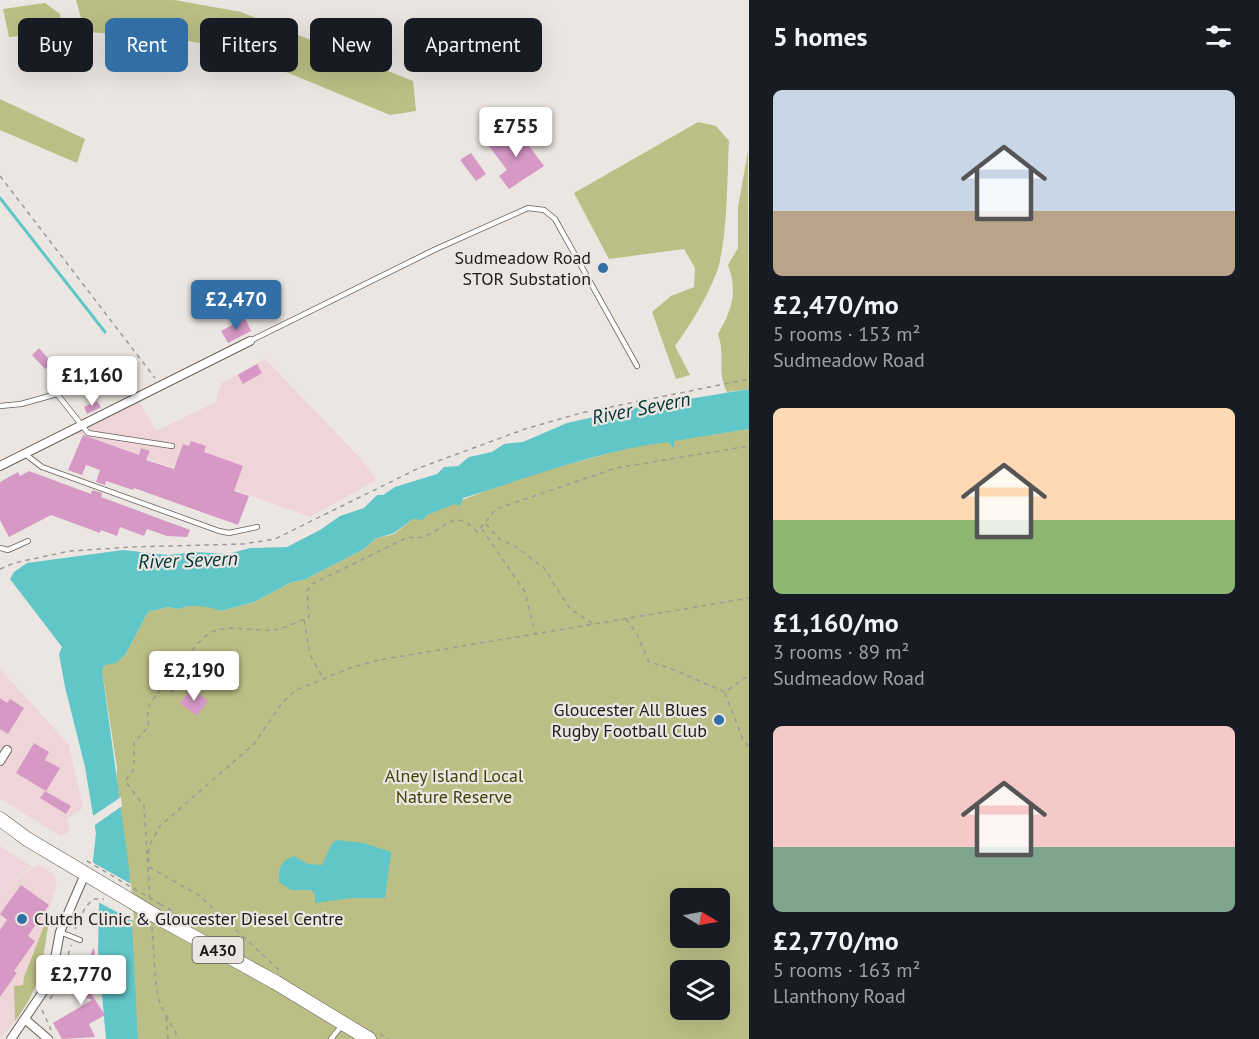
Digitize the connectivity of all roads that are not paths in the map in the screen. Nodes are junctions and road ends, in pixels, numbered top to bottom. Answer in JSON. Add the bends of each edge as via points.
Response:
{"nodes":[{"id":1,"x":250,"y":341,"type":"joint"},
{"id":2,"x":637,"y":366,"type":"dead end"},
{"id":3,"x":0,"y":406,"type":"edge"},
{"id":4,"x":83,"y":426,"type":"junction"},
{"id":5,"x":172,"y":446,"type":"dead end"},
{"id":6,"x":25,"y":454,"type":"junction"},
{"id":7,"x":0,"y":466,"type":"edge"},
{"id":8,"x":257,"y":527,"type":"dead end"},
{"id":9,"x":28,"y":542,"type":"dead end"},
{"id":10,"x":0,"y":548,"type":"edge"},
{"id":11,"x":7,"y":750,"type":"dead end"},
{"id":12,"x":0,"y":761,"type":"edge"},
{"id":13,"x":0,"y":819,"type":"edge"},
{"id":14,"x":0,"y":827,"type":"edge"},
{"id":15,"x":27,"y":839,"type":"junction"},
{"id":16,"x":86,"y":870,"type":"junction"},
{"id":17,"x":60,"y":932,"type":"junction"},
{"id":18,"x":80,"y":940,"type":"dead end"},
{"id":19,"x":26,"y":1020,"type":"junction"},
{"id":20,"x":343,"y":1024,"type":"junction"},
{"id":21,"x":11,"y":1039,"type":"edge"},
{"id":22,"x":48,"y":1039,"type":"edge"},
{"id":23,"x":332,"y":1039,"type":"edge"},
{"id":24,"x":369,"y":1039,"type":"edge"}],
"edges":[{"from":1,"to":2,"type":"lane","via":[[528,208],[544,210],[555,219]]},
{"from":1,"to":4,"type":"street"},
{"from":3,"to":4,"type":"lane","via":[[57,394]]},
{"from":4,"to":5,"type":"lane","via":[[97,436]]},
{"from":4,"to":6,"type":"street"},
{"from":6,"to":7,"type":"street"},
{"from":6,"to":8,"type":"lane","via":[[42,466],[219,531],[229,533]]},
{"from":9,"to":10,"type":"lane","via":[[8,550]]},
{"from":11,"to":12,"type":"street"},
{"from":13,"to":15,"type":"main road"},
{"from":14,"to":15,"type":"main road","number":"A430"},
{"from":15,"to":16,"type":"main road","number":"A430"},
{"from":16,"to":17,"type":"street"},
{"from":16,"to":20,"type":"main road","number":"A430","bridge":true,"via":[[156,920],[275,982]]},
{"from":17,"to":18,"type":"lane"},
{"from":17,"to":19,"type":"street","via":[[51,980]]},
{"from":19,"to":21,"type":"street"},
{"from":19,"to":22,"type":"street"},
{"from":20,"to":23,"type":"lane"},
{"from":20,"to":24,"type":"main road","number":"A430"}]}
